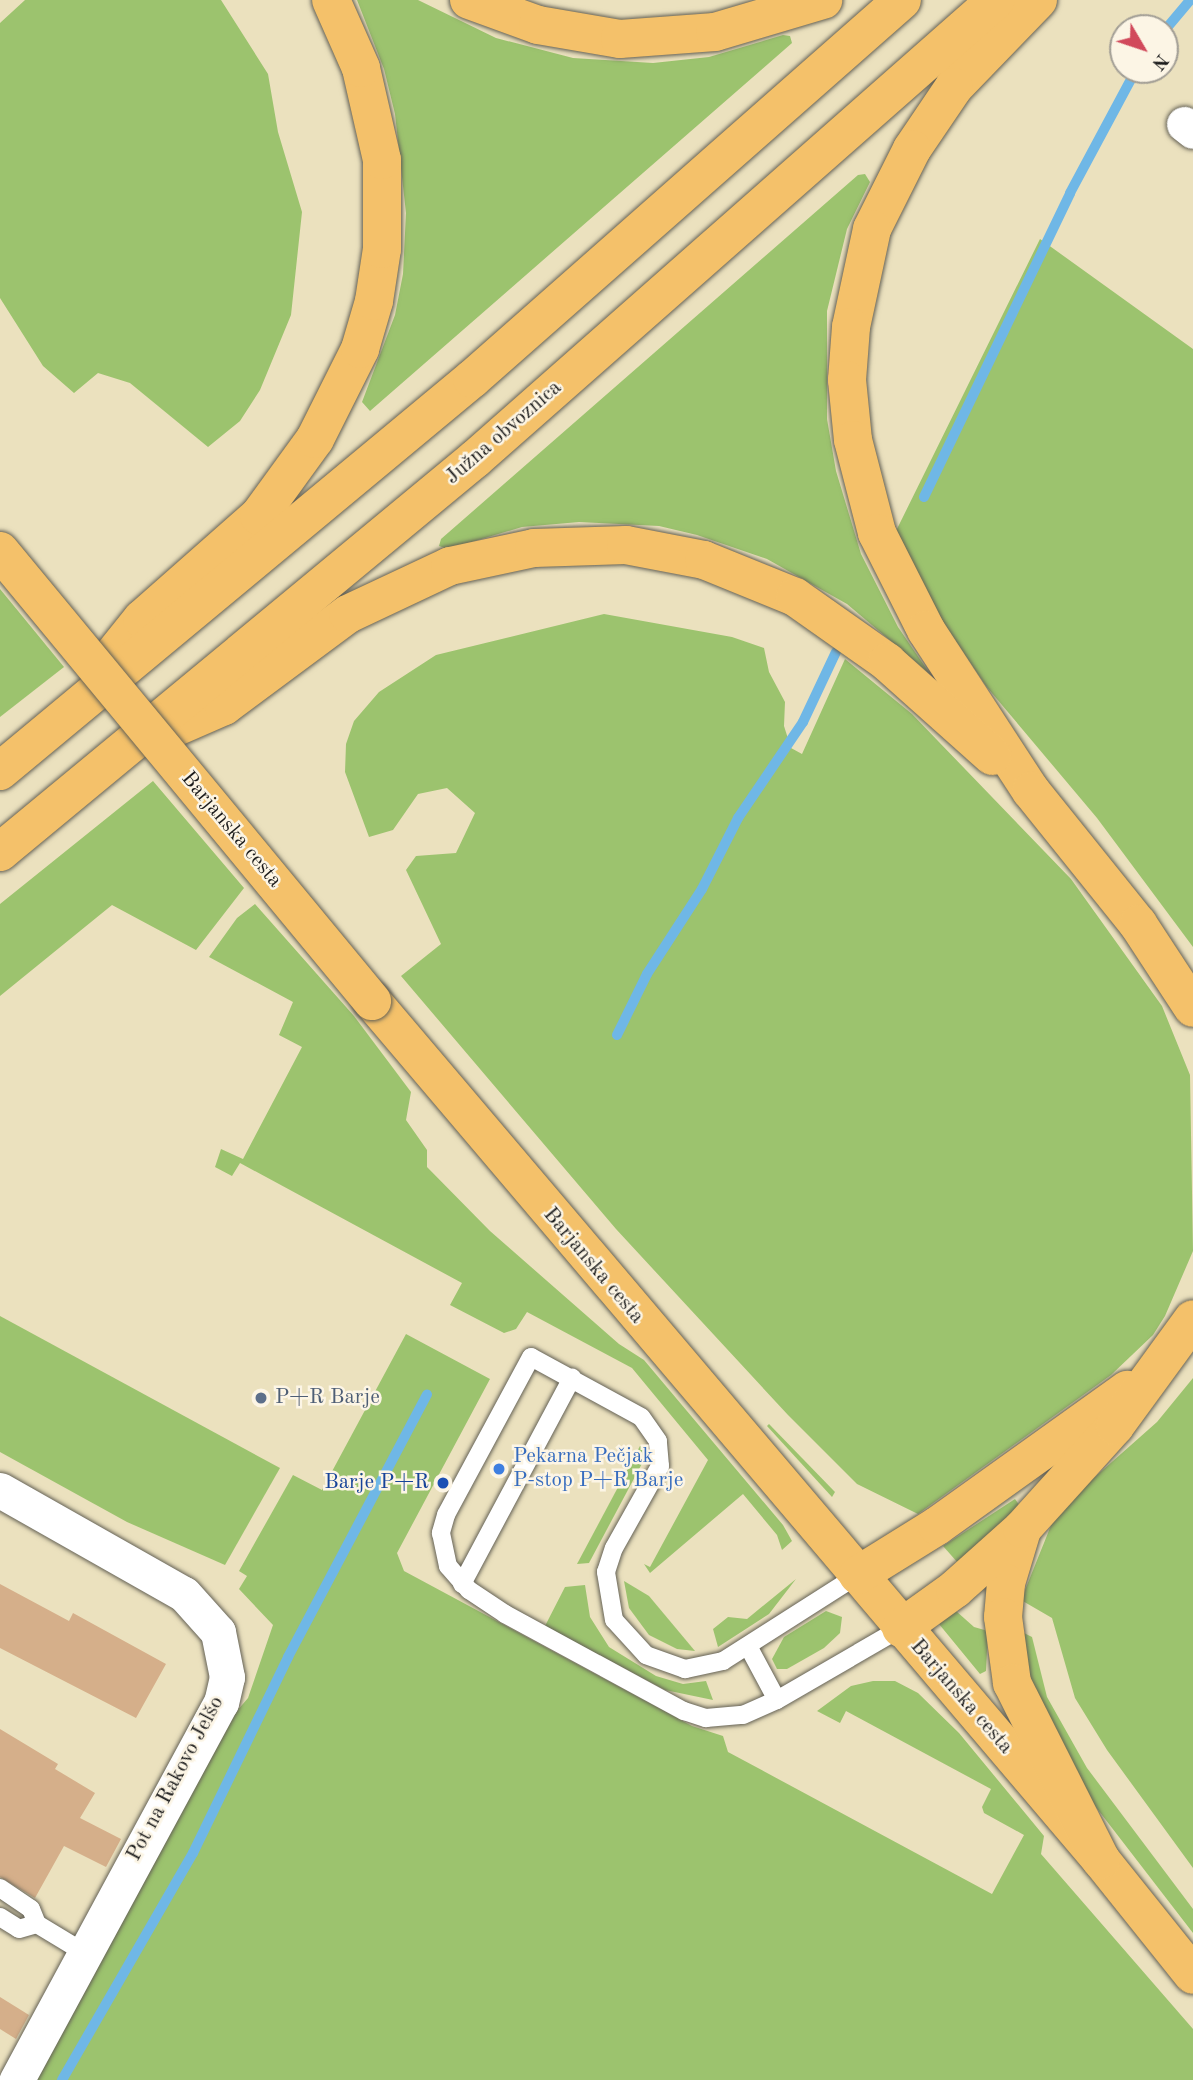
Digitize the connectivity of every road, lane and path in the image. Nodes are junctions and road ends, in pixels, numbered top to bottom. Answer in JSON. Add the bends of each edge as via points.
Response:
{"nodes":[{"id":1,"x":331,"y":0,"type":"edge"},
{"id":2,"x":469,"y":0,"type":"edge"},
{"id":3,"x":823,"y":0,"type":"edge"},
{"id":4,"x":902,"y":0,"type":"edge"},
{"id":5,"x":996,"y":0,"type":"edge"},
{"id":6,"x":1038,"y":0,"type":"edge"},
{"id":7,"x":0,"y":551,"type":"edge"},
{"id":8,"x":60,"y":723,"type":"junction"},
{"id":9,"x":128,"y":748,"type":"junction"},
{"id":10,"x":0,"y":771,"type":"edge"},
{"id":11,"x":1031,"y":791,"type":"junction"},
{"id":12,"x":0,"y":852,"type":"edge"},
{"id":13,"x":1193,"y":1008,"type":"edge"},
{"id":14,"x":1193,"y":1319,"type":"edge"},
{"id":15,"x":1160,"y":1367,"type":"junction"},
{"id":16,"x":572,"y":1378,"type":"junction"},
{"id":17,"x":0,"y":1490,"type":"edge"},
{"id":18,"x":1022,"y":1529,"type":"junction"},
{"id":19,"x":858,"y":1575,"type":"junction"},
{"id":20,"x":462,"y":1584,"type":"junction"},
{"id":21,"x":901,"y":1628,"type":"junction"},
{"id":22,"x":748,"y":1646,"type":"junction"},
{"id":23,"x":777,"y":1700,"type":"junction"},
{"id":24,"x":1101,"y":1860,"type":"junction"},
{"id":25,"x":0,"y":1888,"type":"edge"},
{"id":26,"x":0,"y":1917,"type":"edge"},
{"id":27,"x":37,"y":1924,"type":"junction"},
{"id":28,"x":85,"y":1954,"type":"junction"},
{"id":29,"x":1193,"y":1975,"type":"edge"},
{"id":30,"x":17,"y":2080,"type":"edge"}],
"edges":[{"from":1,"to":8,"type":"main road","via":[[361,68],[382,160],[382,250],[360,349],[315,439],[259,516],[142,619]]},
{"from":2,"to":3,"type":"main road","via":[[538,25],[620,39],[715,32]]},
{"from":4,"to":8,"type":"main road","via":[[472,379]]},
{"from":5,"to":9,"type":"main road","name":"Južna obvoznica","via":[[475,459]]},
{"from":6,"to":11,"type":"main road","via":[[960,79],[895,179],[872,229],[857,282],[847,380],[863,491],[894,571],[926,630]]},
{"from":7,"to":19,"type":"main road","name":"Barjanska cesta","bridge":true},
{"from":8,"to":10,"type":"main road"},
{"from":9,"to":11,"type":"main road","via":[[224,706],[348,614],[439,570],[507,552],[626,545],[704,559],[794,597],[887,662]]},
{"from":9,"to":12,"type":"main road","name":"Južna obvoznica"},
{"from":11,"to":13,"type":"main road","via":[[1138,924]]},
{"from":14,"to":15,"type":"main road"},
{"from":15,"to":18,"type":"main road","via":[[1098,1446]]},
{"from":15,"to":19,"type":"main road","via":[[937,1525]]},
{"from":16,"to":20,"type":"lane"},
{"from":16,"to":20,"type":"lane","via":[[531,1357],[446,1515],[441,1533],[443,1556]]},
{"from":16,"to":22,"type":"lane","via":[[653,1430],[663,1454],[608,1562],[606,1591],[614,1620],[634,1646],[671,1666],[712,1665]]},
{"from":17,"to":28,"type":"street","name":"Pot na Rakovo Jelšo","via":[[184,1594],[218,1632],[226,1653],[227,1677],[220,1702]]},
{"from":18,"to":21,"type":"main road","via":[[955,1590]]},
{"from":18,"to":24,"type":"main road","via":[[1006,1583],[1003,1617],[1012,1683]]},
{"from":19,"to":21,"type":"main road","name":"Barjanska cesta"},
{"from":19,"to":22,"type":"lane"},
{"from":20,"to":23,"type":"lane","via":[[505,1614],[684,1711],[719,1719],[743,1715]]},
{"from":21,"to":23,"type":"lane"},
{"from":21,"to":24,"type":"main road","name":"Barjanska cesta"},
{"from":22,"to":23,"type":"lane"},
{"from":24,"to":29,"type":"main road","name":"Barjanska cesta"},
{"from":25,"to":27,"type":"lane","via":[[31,1909]]},
{"from":26,"to":27,"type":"lane","via":[[19,1929]]},
{"from":27,"to":28,"type":"lane"},
{"from":28,"to":30,"type":"street","name":"Pot na Rakovo Jelšo"}]}
